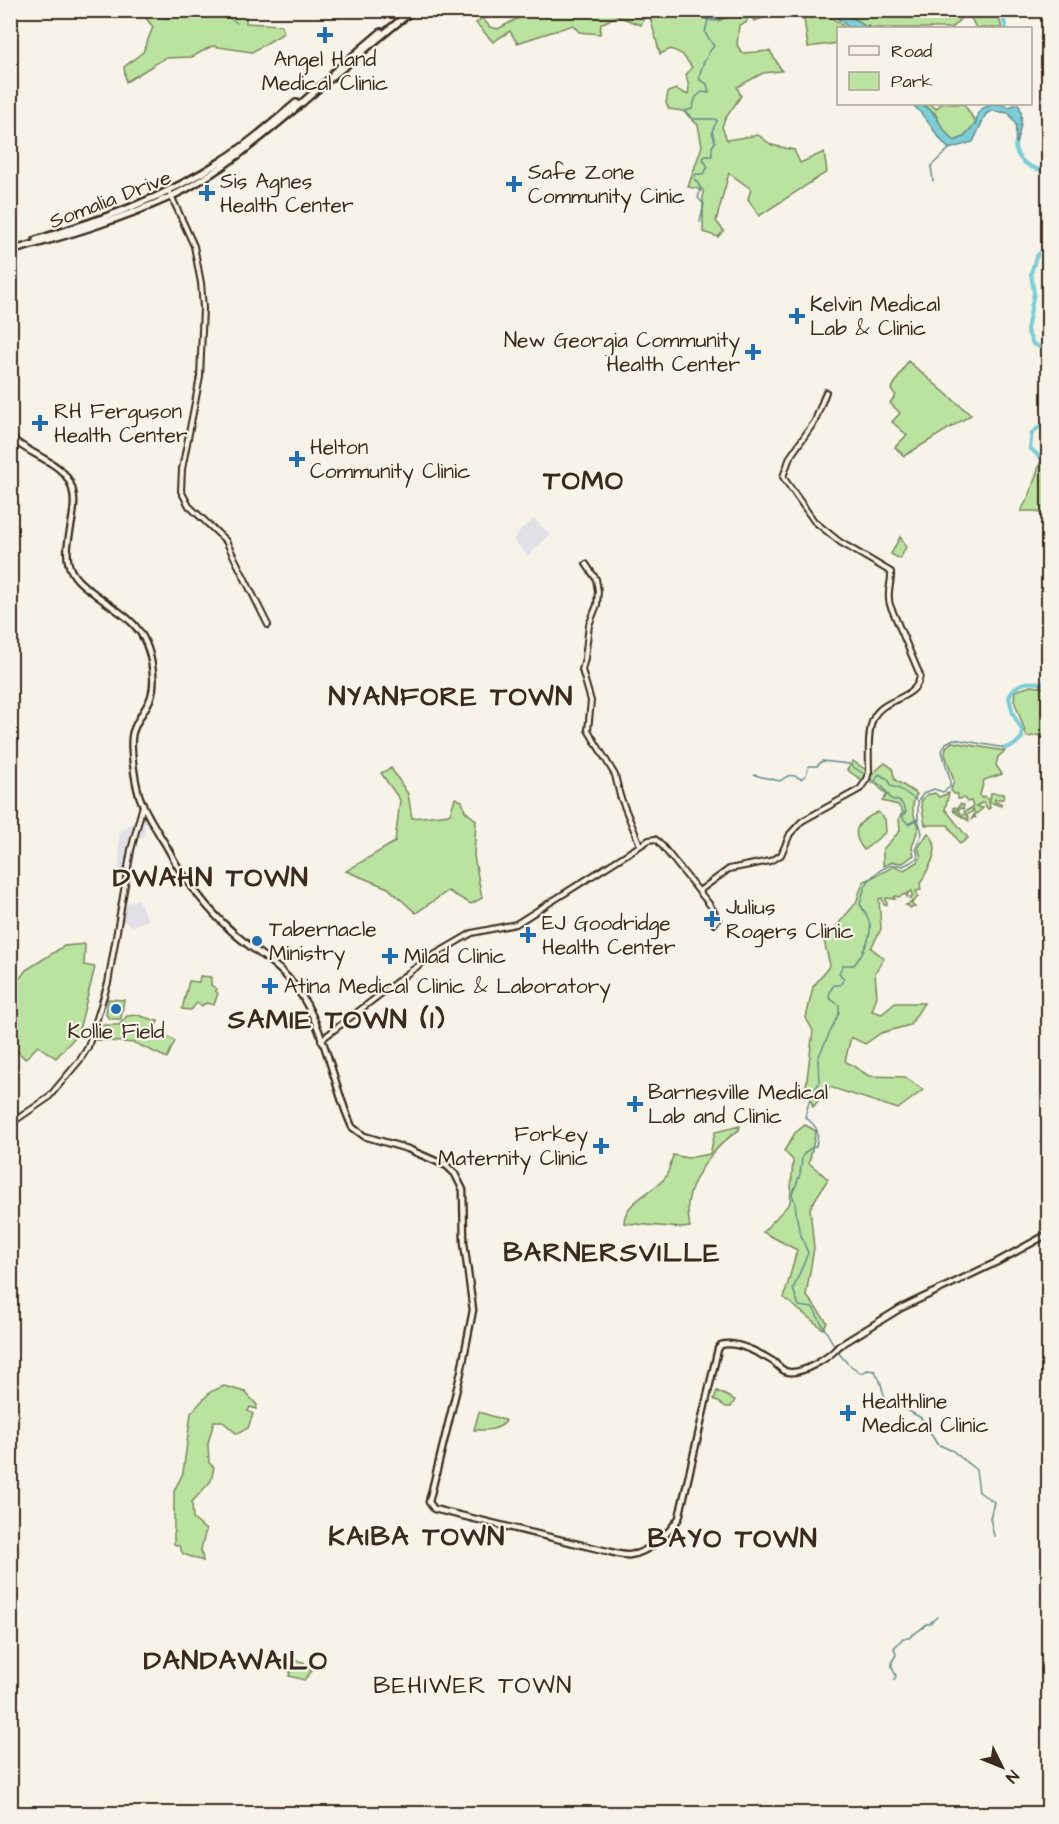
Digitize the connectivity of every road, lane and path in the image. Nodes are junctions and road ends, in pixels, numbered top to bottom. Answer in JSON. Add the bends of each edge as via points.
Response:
{"nodes":[{"id":1,"x":408,"y":10,"type":"edge"},
{"id":2,"x":413,"y":10,"type":"edge"},
{"id":3,"x":170,"y":194,"type":"junction"},
{"id":4,"x":10,"y":249,"type":"edge"},
{"id":5,"x":826,"y":392,"type":"dead end"},
{"id":6,"x":10,"y":437,"type":"edge"},
{"id":7,"x":586,"y":564,"type":"dead end"},
{"id":8,"x":268,"y":625,"type":"dead end"},
{"id":9,"x":144,"y":805,"type":"junction"},
{"id":10,"x":640,"y":845,"type":"junction"},
{"id":11,"x":699,"y":891,"type":"junction"},
{"id":12,"x":714,"y":924,"type":"dead end"},
{"id":13,"x":321,"y":1040,"type":"junction"},
{"id":14,"x":10,"y":1124,"type":"edge"},
{"id":15,"x":1048,"y":1234,"type":"edge"}],
"edges":[{"from":1,"to":3,"type":"main road","name":"Somalia Drive","via":[[242,147]]},
{"from":2,"to":3,"type":"main road","name":"Somalia Drive","via":[[258,140]]},
{"from":3,"to":4,"type":"main road","name":"Somalia Drive"},
{"from":3,"to":8,"type":"street","via":[[194,246],[203,308],[200,377],[181,491],[189,506],[226,541]]},
{"from":5,"to":11,"type":"street","via":[[815,421],[790,457],[783,477],[814,521],[840,542],[889,570],[890,605],[920,675],[918,686],[882,707],[874,717],[869,772],[856,792],[802,821],[790,834],[781,855],[729,869]]},
{"from":6,"to":9,"type":"main road","via":[[67,477],[75,504],[68,550],[71,572],[132,621],[149,650],[153,692],[132,739],[136,781]]},
{"from":7,"to":10,"type":"street","via":[[596,579],[598,591],[582,670],[591,701],[588,730],[615,775]]},
{"from":9,"to":13,"type":"main road","via":[[179,868],[204,902],[238,937],[280,969],[297,990]]},
{"from":9,"to":14,"type":"street","via":[[131,850],[108,982],[86,1053],[54,1091]]},
{"from":10,"to":11,"type":"street","via":[[652,839],[659,842]]},
{"from":10,"to":13,"type":"street","via":[[516,924],[472,933],[434,955]]},
{"from":11,"to":12,"type":"street","via":[[718,919]]},
{"from":13,"to":15,"type":"main road","via":[[355,1131],[442,1163],[455,1174],[463,1191],[464,1243],[473,1310],[429,1502],[434,1509],[607,1551],[638,1553],[657,1541],[679,1518],[721,1345],[740,1346],[786,1371],[804,1370],[901,1308]]}]}
